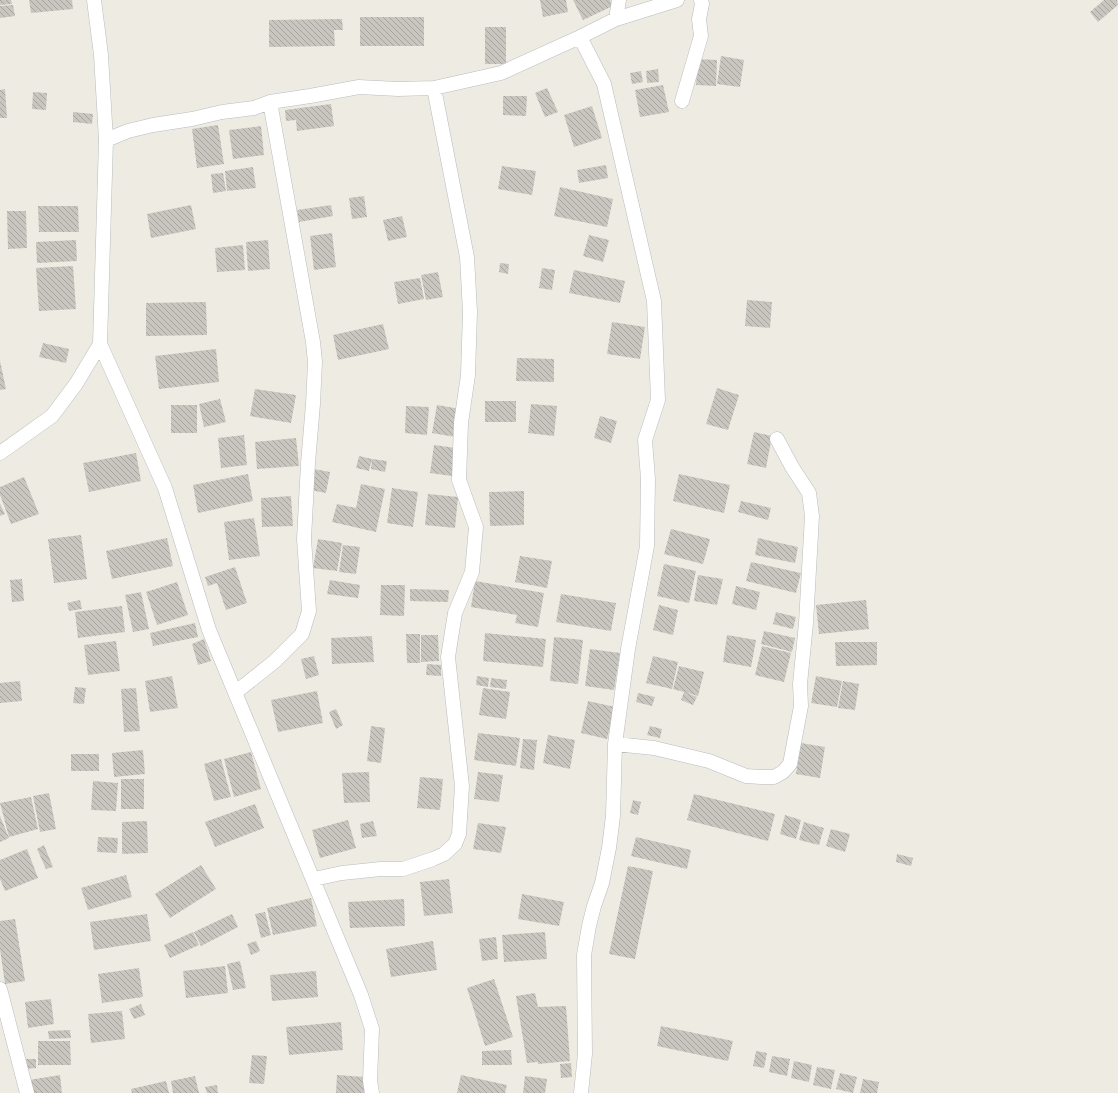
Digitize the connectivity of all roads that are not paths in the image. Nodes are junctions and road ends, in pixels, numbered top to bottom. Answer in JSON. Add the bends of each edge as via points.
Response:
{"nodes":[{"id":1,"x":94,"y":0,"type":"edge"},
{"id":2,"x":619,"y":0,"type":"edge"},
{"id":3,"x":676,"y":0,"type":"edge"},
{"id":4,"x":701,"y":0,"type":"edge"},
{"id":5,"x":616,"y":19,"type":"junction"},
{"id":6,"x":580,"y":37,"type":"junction"},
{"id":7,"x":434,"y":88,"type":"junction"},
{"id":8,"x":682,"y":101,"type":"dead end"},
{"id":9,"x":270,"y":102,"type":"junction"},
{"id":10,"x":106,"y":140,"type":"junction"},
{"id":11,"x":100,"y":344,"type":"junction"},
{"id":12,"x":777,"y":439,"type":"dead end"},
{"id":13,"x":0,"y":453,"type":"edge"},
{"id":14,"x":236,"y":692,"type":"junction"},
{"id":15,"x":615,"y":744,"type":"junction"},
{"id":16,"x":314,"y":879,"type":"junction"},
{"id":17,"x":0,"y":989,"type":"edge"},
{"id":18,"x":27,"y":1093,"type":"edge"},
{"id":19,"x":372,"y":1093,"type":"edge"},
{"id":20,"x":581,"y":1093,"type":"edge"}],
"edges":[{"from":1,"to":10,"type":"street","via":[[101,55]]},
{"from":2,"to":5,"type":"street"},
{"from":3,"to":5,"type":"street"},
{"from":4,"to":8,"type":"street","via":[[701,36]]},
{"from":5,"to":6,"type":"street"},
{"from":6,"to":7,"type":"street","via":[[501,73]]},
{"from":6,"to":15,"type":"street","via":[[604,84],[654,301],[658,400],[644,440],[648,479],[647,546],[628,649]]},
{"from":7,"to":9,"type":"street","via":[[359,87]]},
{"from":7,"to":16,"type":"street","via":[[467,257],[470,312],[468,375],[461,423],[459,480],[476,527],[472,572],[455,613],[448,657],[462,786],[459,834],[455,844],[433,860],[403,869],[342,873]]},
{"from":9,"to":10,"type":"street","via":[[254,108],[153,125]]},
{"from":9,"to":14,"type":"street","via":[[315,362],[304,540],[310,611],[302,634],[275,662]]},
{"from":10,"to":11,"type":"street"},
{"from":11,"to":13,"type":"street","via":[[76,384],[52,416]]},
{"from":11,"to":14,"type":"street","via":[[166,488],[209,630]]},
{"from":12,"to":15,"type":"street","via":[[808,493],[812,516],[800,684],[801,706],[790,764],[774,777],[746,776],[709,761],[654,748]]},
{"from":14,"to":16,"type":"street"},
{"from":15,"to":20,"type":"street","via":[[613,816],[609,848],[584,955],[585,1054]]},
{"from":16,"to":19,"type":"street","via":[[361,995],[372,1029]]},
{"from":17,"to":18,"type":"street"}]}
